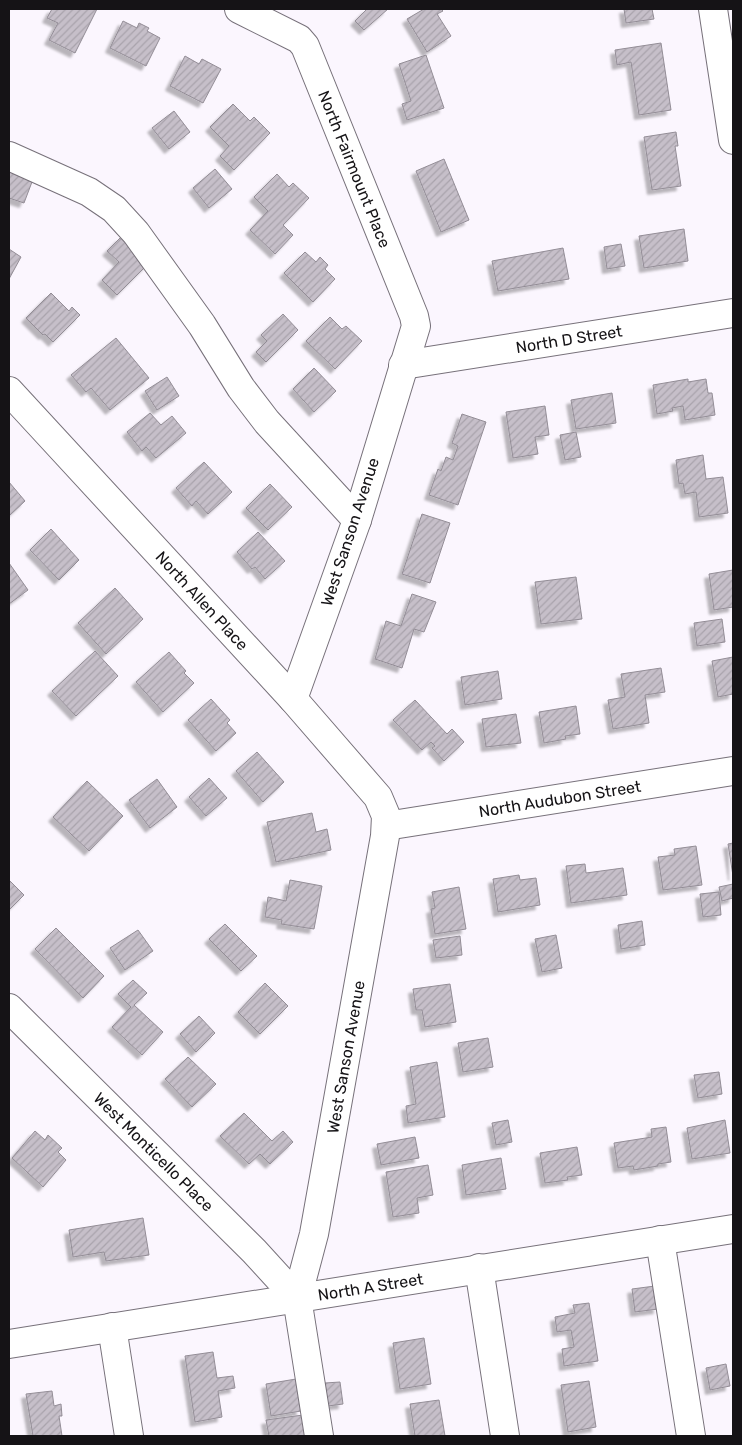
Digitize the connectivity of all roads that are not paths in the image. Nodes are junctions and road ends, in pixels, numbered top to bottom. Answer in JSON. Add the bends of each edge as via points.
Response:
{"nodes":[{"id":1,"x":239,"y":9,"type":"edge"},
{"id":2,"x":721,"y":19,"type":"edge"},
{"id":3,"x":733,"y":140,"type":"edge"},
{"id":4,"x":9,"y":156,"type":"edge"},
{"id":5,"x":733,"y":313,"type":"edge"},
{"id":6,"x":403,"y":365,"type":"junction"},
{"id":7,"x":9,"y":392,"type":"edge"},
{"id":8,"x":357,"y":520,"type":"junction"},
{"id":9,"x":293,"y":699,"type":"junction"},
{"id":10,"x":733,"y":771,"type":"edge"},
{"id":11,"x":386,"y":821,"type":"junction"},
{"id":12,"x":9,"y":1008,"type":"edge"},
{"id":13,"x":733,"y":1228,"type":"edge"},
{"id":14,"x":660,"y":1240,"type":"junction"},
{"id":15,"x":479,"y":1268,"type":"junction"},
{"id":16,"x":297,"y":1298,"type":"junction"},
{"id":17,"x":112,"y":1327,"type":"junction"},
{"id":18,"x":11,"y":1341,"type":"edge"},
{"id":19,"x":130,"y":1436,"type":"edge"},
{"id":20,"x":319,"y":1436,"type":"edge"},
{"id":21,"x":506,"y":1436,"type":"edge"},
{"id":22,"x":691,"y":1436,"type":"edge"}],
"edges":[{"from":1,"to":6,"type":"street","name":"North Fairmount Place","via":[[300,39],[306,46],[414,316],[416,326]]},
{"from":2,"to":3,"type":"street"},
{"from":4,"to":8,"type":"street","via":[[89,192],[114,208],[197,317],[241,388],[267,422]]},
{"from":5,"to":6,"type":"street","name":"North D Street"},
{"from":6,"to":8,"type":"street","name":"West Sanson Avenue"},
{"from":7,"to":9,"type":"street","name":"North Allen Place"},
{"from":8,"to":9,"type":"street","name":"West Sanson Avenue"},
{"from":9,"to":11,"type":"street","name":"North Allen Place","via":[[378,797]]},
{"from":10,"to":11,"type":"street","name":"North Audubon Street"},
{"from":11,"to":16,"type":"street","name":"West Sanson Avenue","via":[[314,1234]]},
{"from":12,"to":16,"type":"street","name":"West Monticello Place","via":[[254,1251]]},
{"from":13,"to":14,"type":"street","name":"North A Street"},
{"from":14,"to":15,"type":"street","name":"North A Street"},
{"from":14,"to":22,"type":"street"},
{"from":15,"to":16,"type":"street","name":"North A Street"},
{"from":15,"to":21,"type":"street"},
{"from":16,"to":17,"type":"street","name":"North A Street"},
{"from":16,"to":20,"type":"street"},
{"from":17,"to":18,"type":"street","name":"North A Street"},
{"from":17,"to":19,"type":"street"}]}
